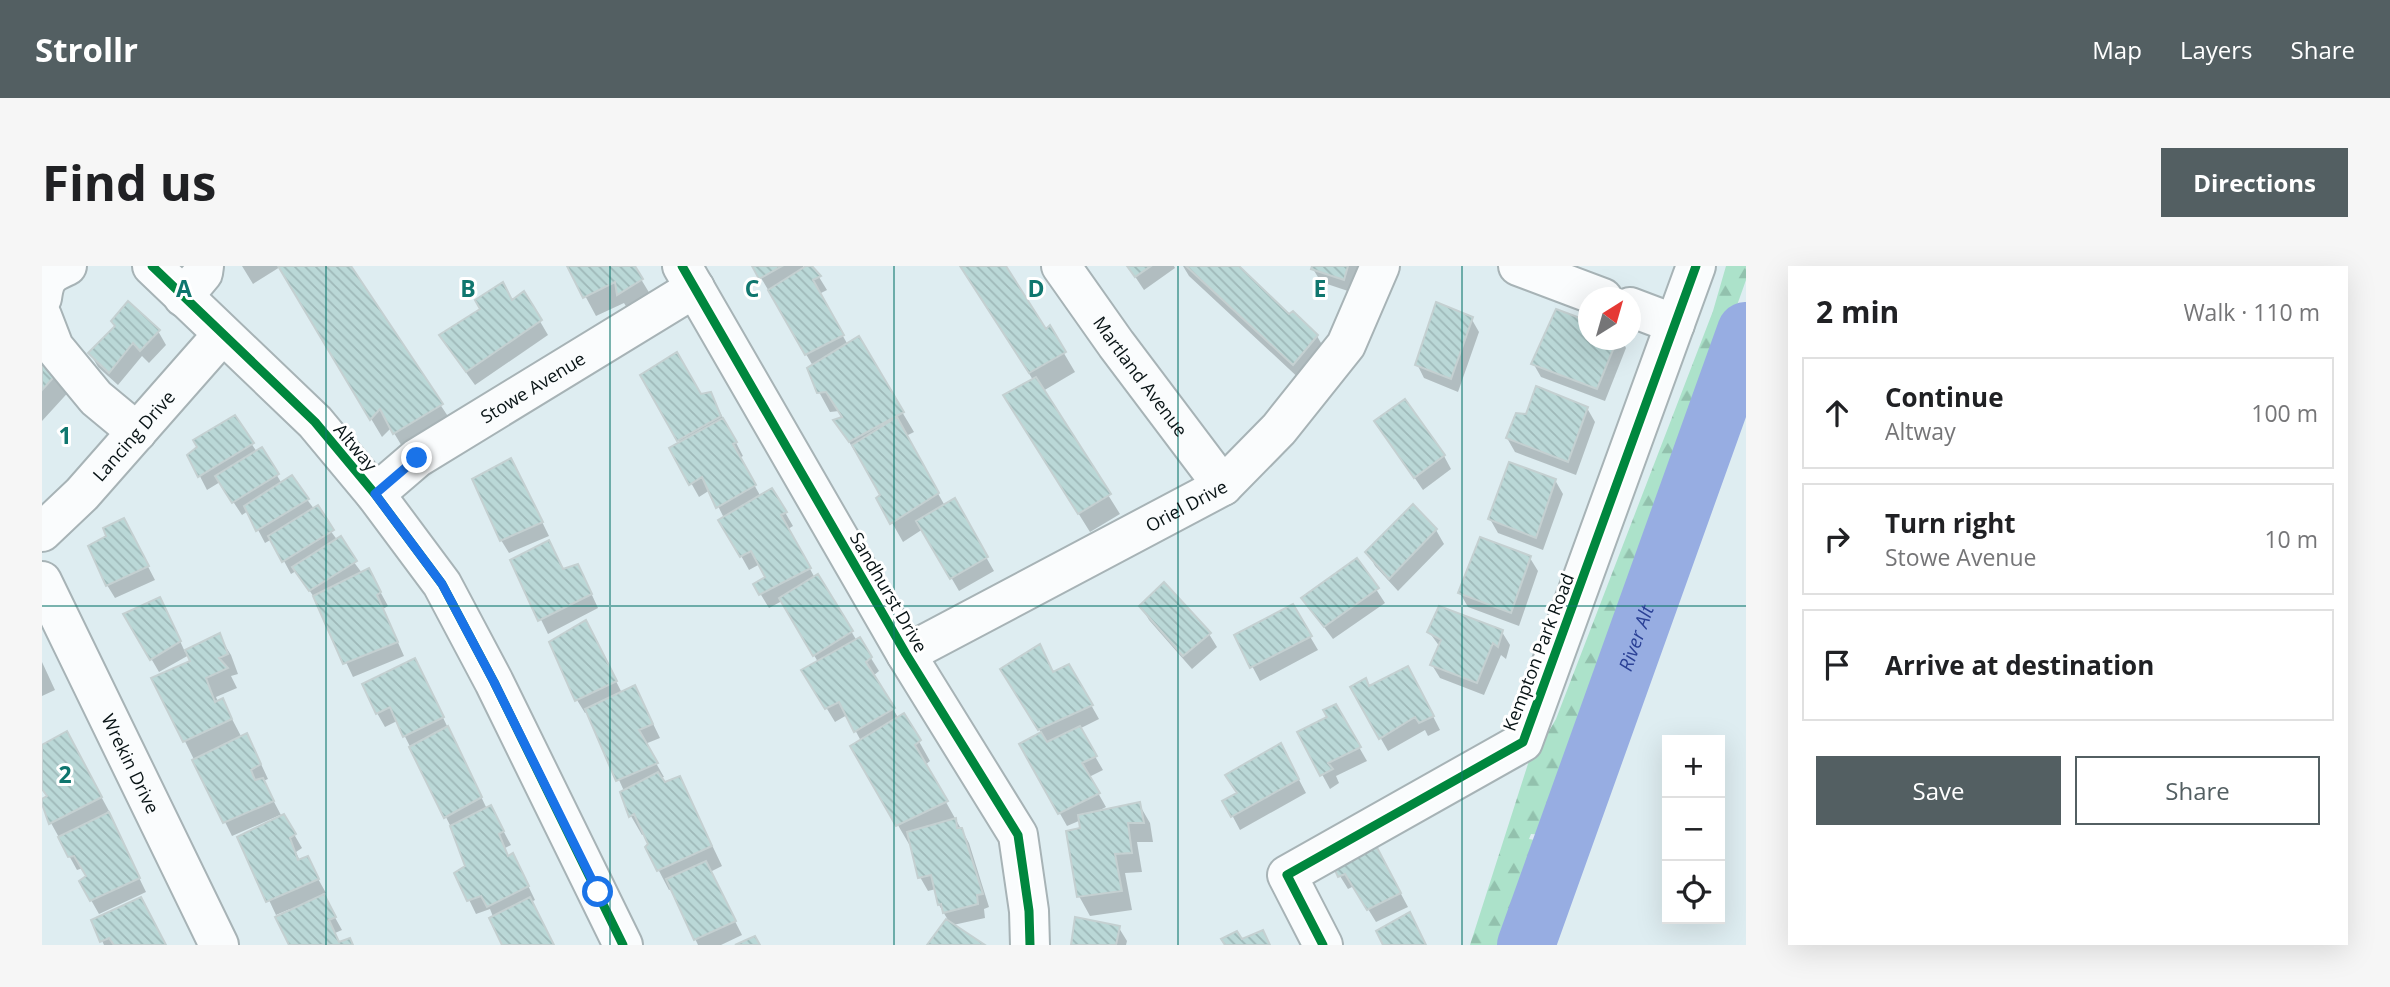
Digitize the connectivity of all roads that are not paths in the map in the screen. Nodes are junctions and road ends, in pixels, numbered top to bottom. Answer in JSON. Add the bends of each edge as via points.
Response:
{"nodes":[{"id":1,"x":67,"y":266,"type":"edge"},
{"id":2,"x":152,"y":266,"type":"edge"},
{"id":3,"x":204,"y":266,"type":"edge"},
{"id":4,"x":1061,"y":266,"type":"edge"},
{"id":5,"x":1380,"y":266,"type":"edge"},
{"id":6,"x":1518,"y":266,"type":"edge"},
{"id":7,"x":1696,"y":266,"type":"edge"},
{"id":8,"x":689,"y":277,"type":"edge"},
{"id":9,"x":1578,"y":288,"type":"edge"},
{"id":10,"x":183,"y":297,"type":"junction"},
{"id":11,"x":42,"y":298,"type":"edge"},
{"id":12,"x":1641,"y":311,"type":"edge"},
{"id":13,"x":42,"y":316,"type":"edge"},
{"id":14,"x":1675,"y":324,"type":"junction"},
{"id":15,"x":222,"y":335,"type":"junction"},
{"id":16,"x":137,"y":432,"type":"junction"},
{"id":17,"x":1223,"y":486,"type":"junction"},
{"id":18,"x":375,"y":494,"type":"junction"},
{"id":19,"x":42,"y":532,"type":"edge"},
{"id":20,"x":42,"y":581,"type":"edge"},
{"id":21,"x":906,"y":654,"type":"junction"},
{"id":22,"x":219,"y":945,"type":"edge"},
{"id":23,"x":623,"y":945,"type":"edge"},
{"id":24,"x":1030,"y":945,"type":"edge"},
{"id":25,"x":1323,"y":945,"type":"edge"}],
"edges":[{"from":1,"to":11,"type":"street","via":[[51,274]]},
{"from":2,"to":10,"type":"street","name":"Altway"},
{"from":3,"to":10,"type":"street"},
{"from":4,"to":17,"type":"street","name":"Martland Avenue"},
{"from":5,"to":17,"type":"street","name":"Oriel Drive","via":[[1346,345],[1279,429]]},
{"from":6,"to":9,"type":"street"},
{"from":7,"to":14,"type":"street"},
{"from":8,"to":18,"type":"street","name":"Stowe Avenue","via":[[417,458]]},
{"from":8,"to":21,"type":"street","name":"Sandhurst Drive"},
{"from":10,"to":15,"type":"street","name":"Altway"},
{"from":12,"to":14,"type":"street"},
{"from":13,"to":16,"type":"street","via":[[54,347],[96,398]]},
{"from":14,"to":25,"type":"street","name":"Kempton Park Road","via":[[1523,742],[1287,875]]},
{"from":15,"to":16,"type":"street","name":"Lancing Drive"},
{"from":15,"to":18,"type":"street","name":"Altway","via":[[315,422]]},
{"from":16,"to":19,"type":"street","name":"Lancing Drive"},
{"from":17,"to":21,"type":"street","name":"Oriel Drive"},
{"from":18,"to":23,"type":"street","name":"Altway","via":[[442,584]]},
{"from":20,"to":22,"type":"street","name":"Wrekin Drive"},
{"from":21,"to":24,"type":"street","name":"Sandhurst Drive","via":[[1018,835]]}]}
